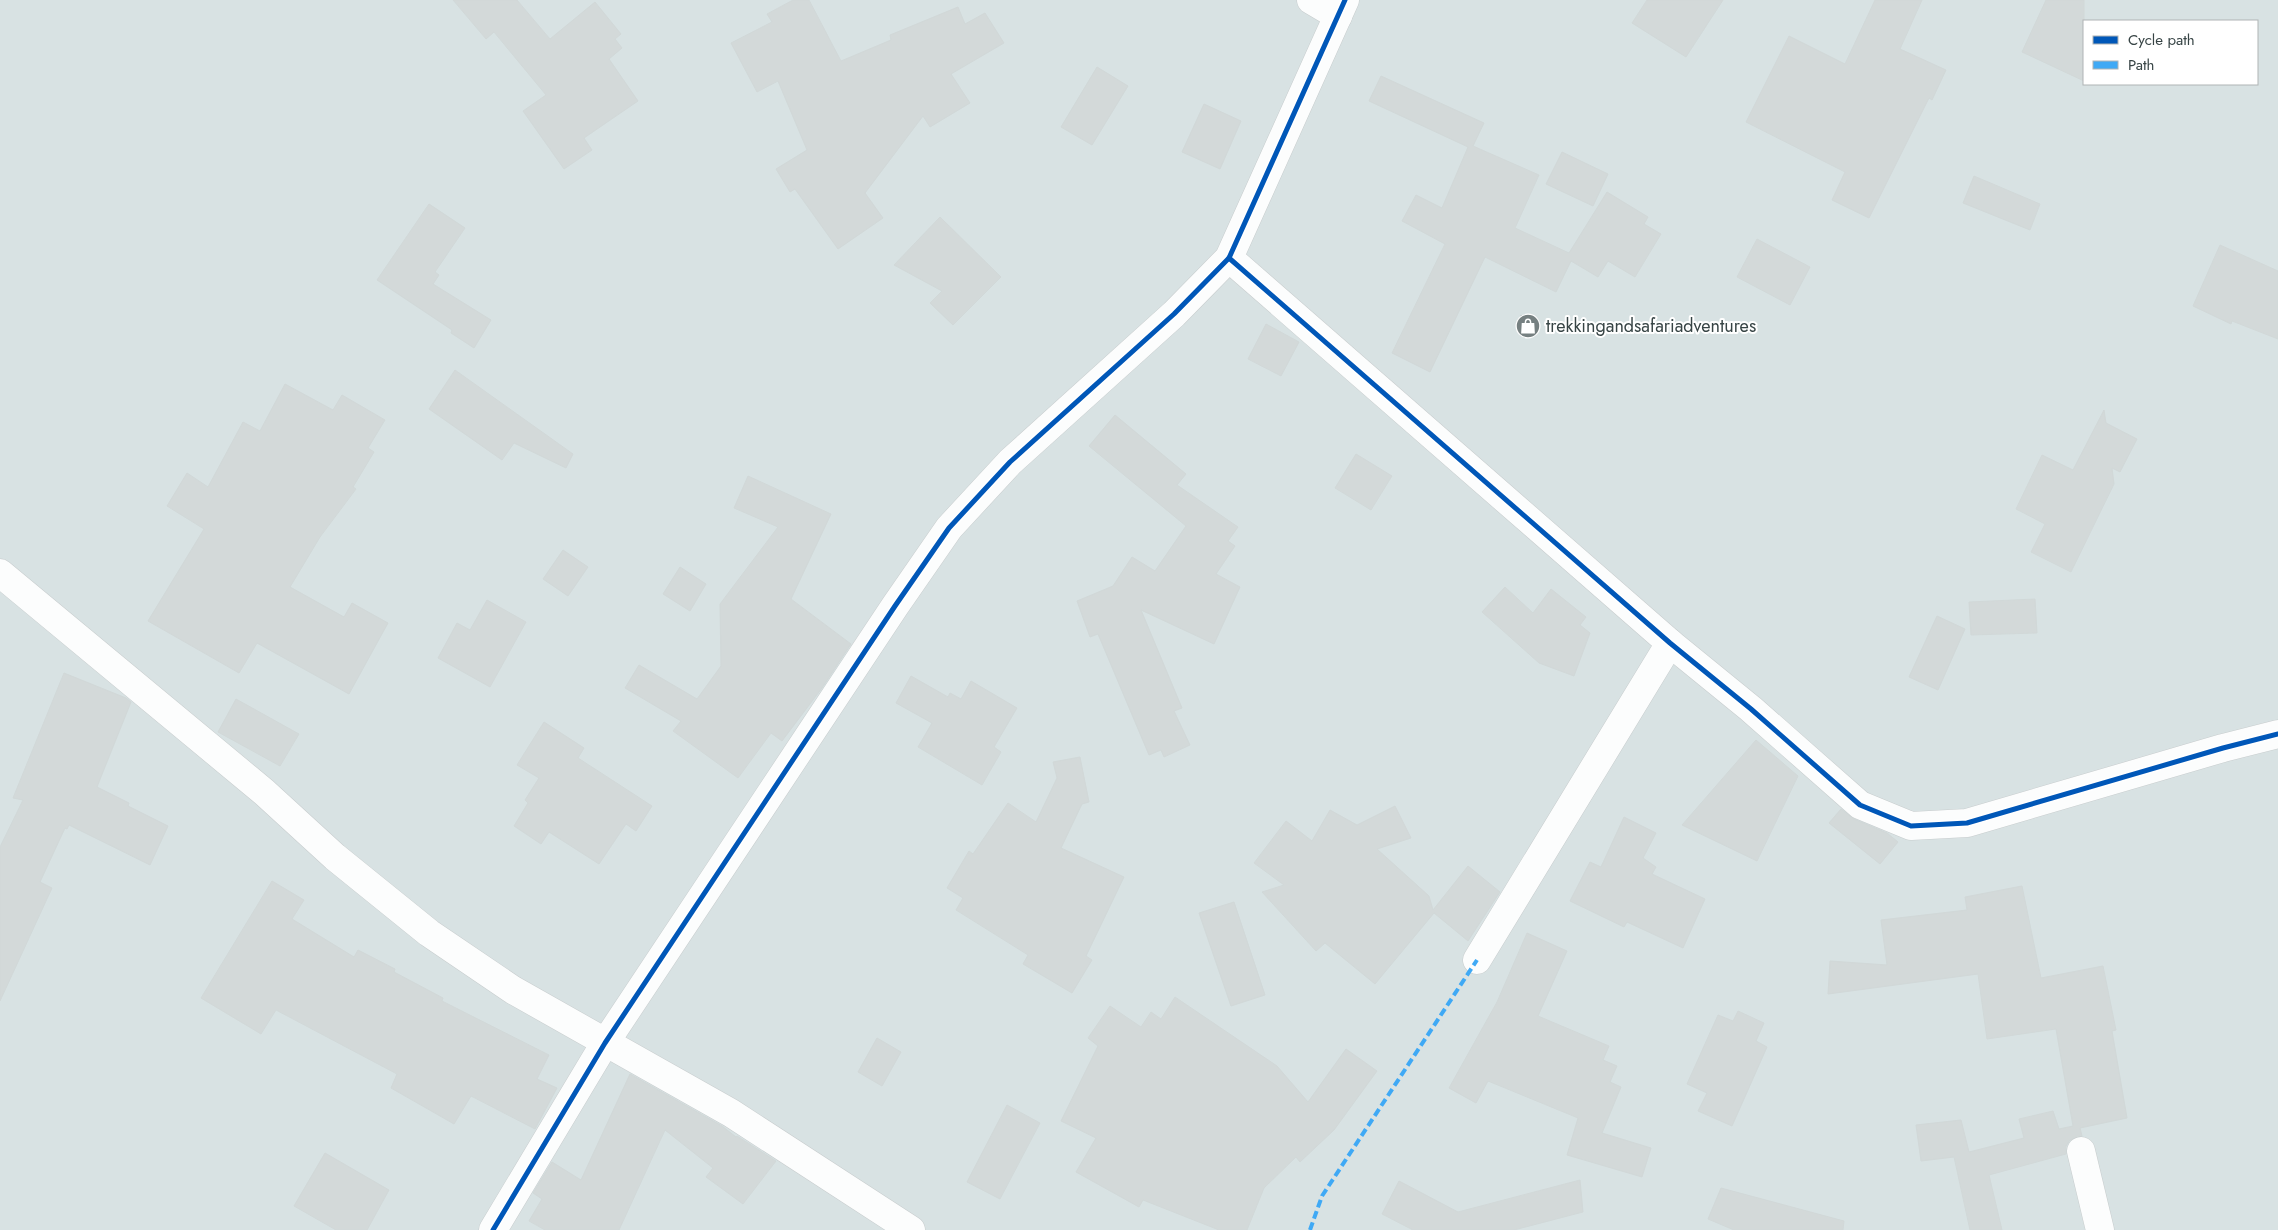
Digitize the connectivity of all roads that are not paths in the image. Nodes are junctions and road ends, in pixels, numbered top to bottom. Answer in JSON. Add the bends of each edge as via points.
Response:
{"nodes":[{"id":1,"x":1311,"y":0,"type":"edge"},
{"id":2,"x":1341,"y":8,"type":"edge"},
{"id":3,"x":1229,"y":258,"type":"junction"},
{"id":4,"x":0,"y":573,"type":"edge"},
{"id":5,"x":1670,"y":643,"type":"junction"},
{"id":6,"x":2278,"y":734,"type":"edge"},
{"id":7,"x":1477,"y":960,"type":"dead end"},
{"id":8,"x":606,"y":1043,"type":"junction"},
{"id":9,"x":2081,"y":1151,"type":"dead end"},
{"id":10,"x":493,"y":1230,"type":"edge"},
{"id":11,"x":911,"y":1230,"type":"edge"},
{"id":12,"x":2100,"y":1230,"type":"edge"}],
"edges":[{"from":1,"to":2,"type":"street"},
{"from":2,"to":3,"type":"street"},
{"from":3,"to":5,"type":"street"},
{"from":3,"to":8,"type":"street","via":[[1174,314],[1010,462],[949,528]]},
{"from":4,"to":8,"type":"street","via":[[428,933],[513,990]]},
{"from":5,"to":6,"type":"street","via":[[1860,805],[1910,826],[1967,823]]},
{"from":5,"to":7,"type":"street"},
{"from":8,"to":10,"type":"street"},
{"from":8,"to":11,"type":"street","via":[[731,1113]]},
{"from":9,"to":12,"type":"street"}]}
